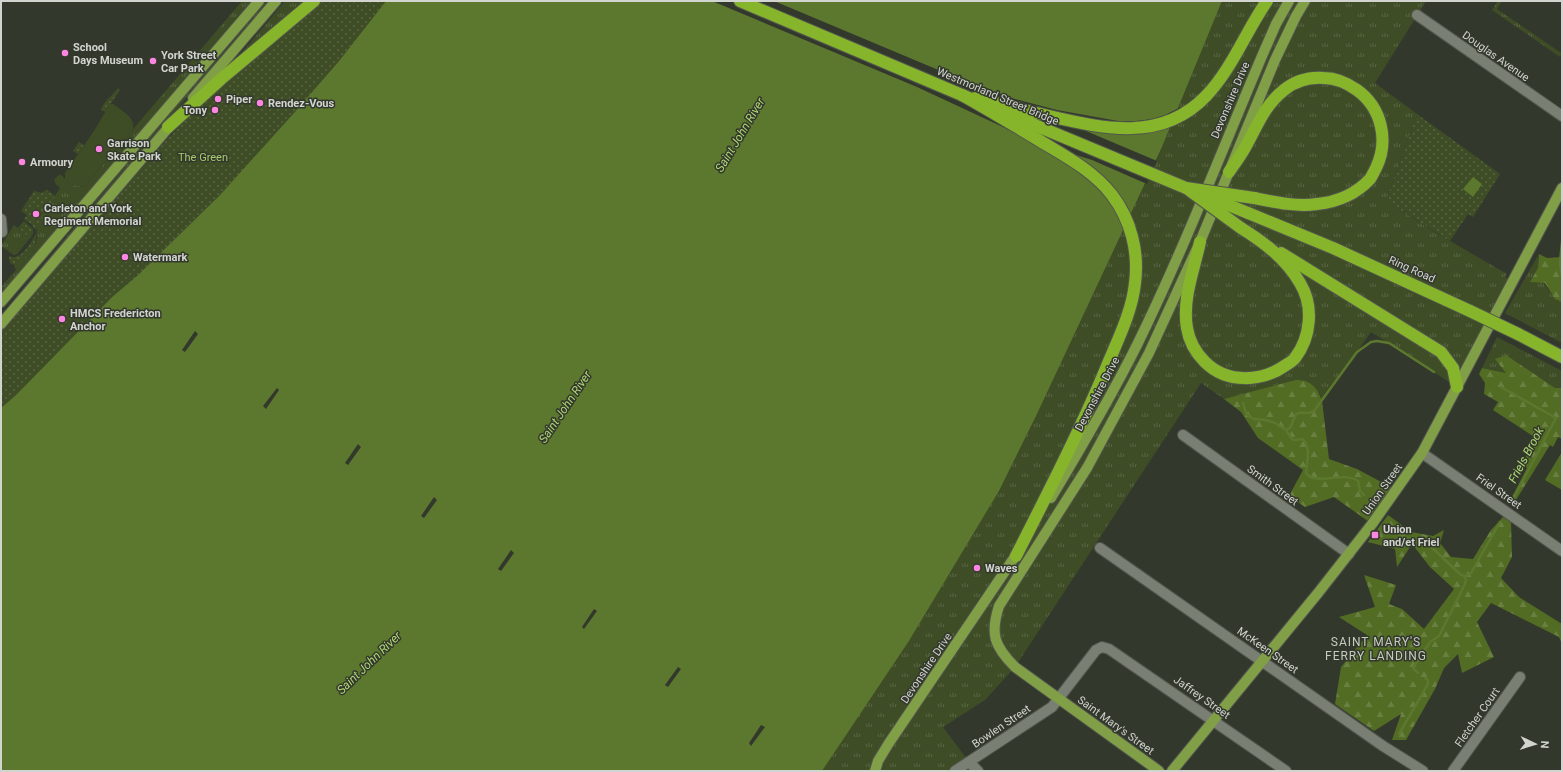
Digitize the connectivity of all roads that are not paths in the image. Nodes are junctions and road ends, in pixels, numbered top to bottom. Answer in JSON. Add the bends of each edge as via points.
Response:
{"nodes":[{"id":1,"x":259,"y":1,"type":"edge"},
{"id":2,"x":276,"y":1,"type":"edge"},
{"id":3,"x":314,"y":1,"type":"edge"},
{"id":4,"x":740,"y":1,"type":"edge"},
{"id":5,"x":1267,"y":1,"type":"edge"},
{"id":6,"x":1289,"y":1,"type":"edge"},
{"id":7,"x":1306,"y":1,"type":"edge"},
{"id":8,"x":1417,"y":15,"type":"dead end"},
{"id":9,"x":962,"y":94,"type":"junction"},
{"id":10,"x":1562,"y":116,"type":"edge"},
{"id":11,"x":168,"y":127,"type":"junction"},
{"id":12,"x":1229,"y":172,"type":"junction"},
{"id":13,"x":1186,"y":188,"type":"junction"},
{"id":14,"x":1562,"y":188,"type":"edge"},
{"id":15,"x":1248,"y":213,"type":"joint"},
{"id":16,"x":1,"y":219,"type":"edge"},
{"id":17,"x":2,"y":232,"type":"dead end"},
{"id":18,"x":1200,"y":242,"type":"junction"},
{"id":19,"x":1264,"y":242,"type":"junction"},
{"id":20,"x":1,"y":302,"type":"edge"},
{"id":21,"x":1,"y":324,"type":"edge"},
{"id":22,"x":1562,"y":357,"type":"edge"},
{"id":23,"x":1457,"y":387,"type":"junction"},
{"id":24,"x":1183,"y":435,"type":"dead end"},
{"id":25,"x":1422,"y":452,"type":"junction"},
{"id":26,"x":1100,"y":548,"type":"dead end"},
{"id":27,"x":1562,"y":551,"type":"edge"},
{"id":28,"x":1349,"y":554,"type":"junction"},
{"id":29,"x":1016,"y":556,"type":"junction"},
{"id":30,"x":1102,"y":647,"type":"joint"},
{"id":31,"x":1263,"y":661,"type":"junction"},
{"id":32,"x":1520,"y":677,"type":"dead end"},
{"id":33,"x":1058,"y":699,"type":"junction"},
{"id":34,"x":1214,"y":720,"type":"junction"},
{"id":35,"x":969,"y":762,"type":"junction"},
{"id":36,"x":875,"y":771,"type":"edge"},
{"id":37,"x":955,"y":771,"type":"edge"},
{"id":38,"x":978,"y":771,"type":"edge"},
{"id":39,"x":1159,"y":771,"type":"edge"},
{"id":40,"x":1172,"y":771,"type":"edge"},
{"id":41,"x":1286,"y":771,"type":"edge"},
{"id":42,"x":1423,"y":771,"type":"edge"},
{"id":43,"x":1453,"y":771,"type":"edge"}],
"edges":[{"from":1,"to":20,"type":"main road"},
{"from":2,"to":11,"type":"main road"},
{"from":3,"to":11,"type":"highway"},
{"from":4,"to":9,"type":"highway","name":"Westmorland Street Bridge"},
{"from":5,"to":9,"type":"highway","via":[[1220,80],[1191,109],[1161,124],[1138,129],[1102,127]]},
{"from":6,"to":29,"type":"main road","name":"Devonshire Drive","via":[[1276,24],[1174,265],[1136,346],[1103,409]]},
{"from":7,"to":12,"type":"main road","via":[[1280,49]]},
{"from":8,"to":10,"type":"street","name":"Douglas Avenue"},
{"from":9,"to":13,"type":"highway","name":"Westmorland Street Bridge"},
{"from":9,"to":29,"type":"highway","via":[[1065,156],[1100,182],[1112,195],[1125,217],[1137,263],[1130,309],[1059,471]]},
{"from":11,"to":21,"type":"main road"},
{"from":12,"to":13,"type":"highway","bridge":true,"via":[[1269,105],[1284,90],[1300,81],[1331,78],[1348,84],[1364,95],[1374,108],[1381,125],[1383,144],[1380,160],[1371,177],[1359,189],[1331,202],[1298,205]]},
{"from":12,"to":18,"type":"main road"},
{"from":13,"to":15,"type":"highway","name":"Westmorland Street Bridge","bridge":true},
{"from":13,"to":19,"type":"highway","bridge":true},
{"from":14,"to":23,"type":"main road","name":"Union Street"},
{"from":15,"to":22,"type":"highway","name":"Ring Road","bridge":true,"via":[[1347,254]]},
{"from":16,"to":17,"type":"street"},
{"from":18,"to":19,"type":"highway","via":[[1185,314],[1192,345],[1210,367],[1238,378],[1253,378],[1268,376],[1295,359],[1304,344],[1309,324],[1309,308],[1301,284],[1282,258]]},
{"from":18,"to":33,"type":"main road","via":[[1149,353],[1108,430],[999,606],[994,622],[994,634],[1001,651],[1015,667]]},
{"from":19,"to":23,"type":"highway","via":[[1441,352],[1452,368]]},
{"from":23,"to":25,"type":"main road","name":"Union Street"},
{"from":24,"to":28,"type":"street","name":"Smith Street"},
{"from":25,"to":27,"type":"street","name":"Friel Street"},
{"from":25,"to":28,"type":"main road","name":"Union Street"},
{"from":26,"to":31,"type":"street","name":"McKeen Street"},
{"from":28,"to":31,"type":"main road","name":"Union Street"},
{"from":29,"to":36,"type":"main road","name":"Devonshire Drive","via":[[889,743]]},
{"from":30,"to":33,"type":"street","name":"Bowlen Street","via":[[1096,650]]},
{"from":30,"to":34,"type":"street","name":"Jaffrey Street","via":[[1109,648]]},
{"from":31,"to":34,"type":"main road","name":"Union Street"},
{"from":31,"to":42,"type":"street","name":"McKeen Street","via":[[1383,746]]},
{"from":32,"to":43,"type":"street","name":"Fletcher Court"},
{"from":33,"to":35,"type":"street","name":"Bowlen Street","via":[[1052,707]]},
{"from":33,"to":39,"type":"main road","name":"Saint Mary's Street"},
{"from":34,"to":40,"type":"main road","name":"Union Street"},
{"from":34,"to":41,"type":"street","name":"Jaffrey Street"},
{"from":35,"to":37,"type":"street","name":"Bowlen Street"},
{"from":35,"to":38,"type":"street"}]}
